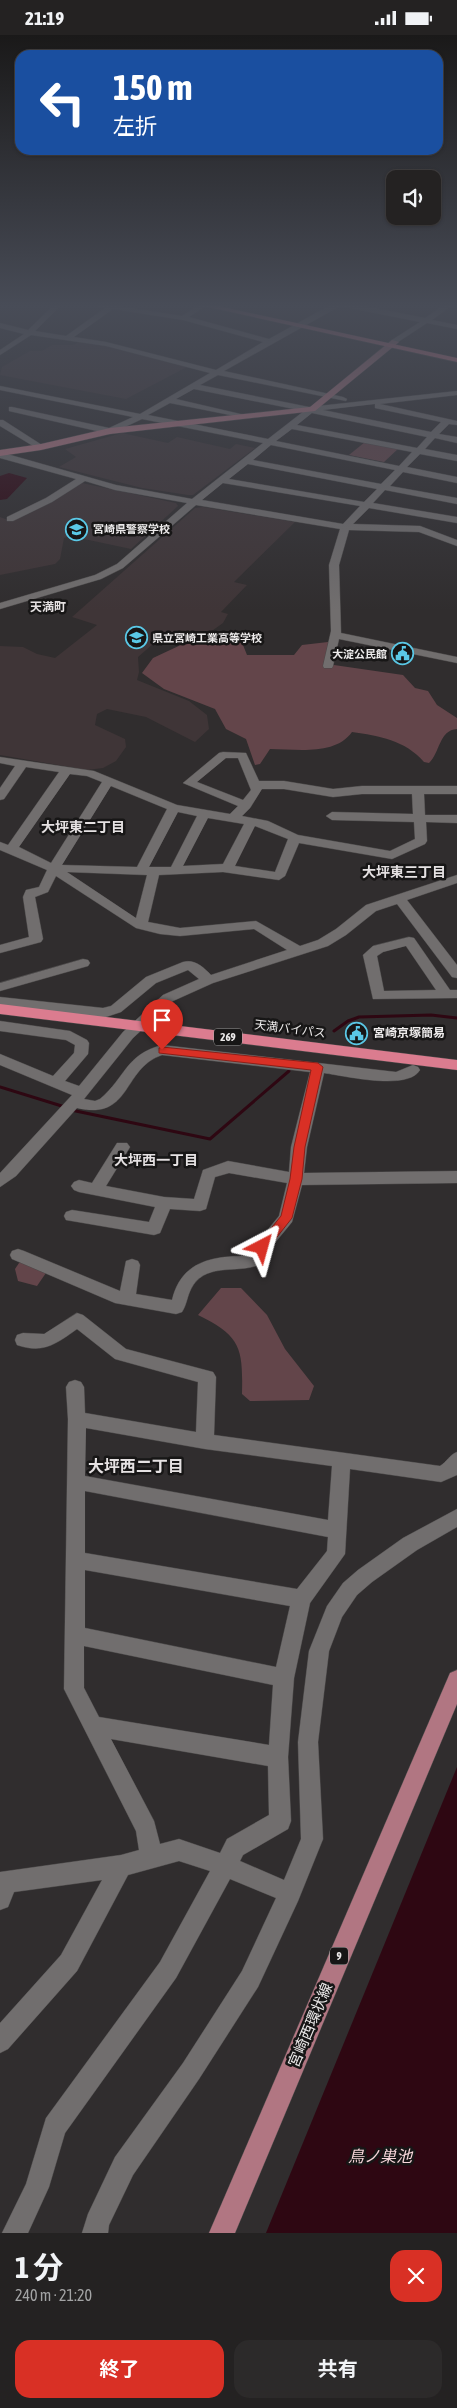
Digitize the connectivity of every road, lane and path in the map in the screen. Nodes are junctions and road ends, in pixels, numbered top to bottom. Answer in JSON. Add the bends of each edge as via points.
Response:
{"nodes":[{"id":1,"x":18,"y":406,"type":"edge"},
{"id":2,"x":90,"y":406,"type":"edge"},
{"id":3,"x":159,"y":406,"type":"edge"},
{"id":4,"x":195,"y":406,"type":"edge"},
{"id":5,"x":295,"y":406,"type":"edge"},
{"id":6,"x":316,"y":406,"type":"edge"},
{"id":7,"x":342,"y":406,"type":"edge"},
{"id":8,"x":376,"y":406,"type":"edge"},
{"id":9,"x":312,"y":409,"type":"junction"},
{"id":10,"x":141,"y":416,"type":"junction"},
{"id":11,"x":245,"y":416,"type":"junction"},
{"id":12,"x":447,"y":421,"type":"junction"},
{"id":13,"x":0,"y":422,"type":"edge"},
{"id":14,"x":457,"y":423,"type":"edge"},
{"id":15,"x":180,"y":424,"type":"junction"},
{"id":16,"x":290,"y":426,"type":"junction"},
{"id":17,"x":110,"y":431,"type":"junction"},
{"id":18,"x":434,"y":436,"type":"junction"},
{"id":19,"x":457,"y":440,"type":"edge"},
{"id":20,"x":269,"y":442,"type":"junction"},
{"id":21,"x":41,"y":447,"type":"junction"},
{"id":22,"x":419,"y":451,"type":"junction"},
{"id":23,"x":0,"y":454,"type":"edge"},
{"id":24,"x":457,"y":458,"type":"edge"},
{"id":25,"x":246,"y":461,"type":"junction"},
{"id":26,"x":32,"y":465,"type":"junction"},
{"id":27,"x":401,"y":468,"type":"junction"},
{"id":28,"x":84,"y":479,"type":"junction"},
{"id":29,"x":220,"y":480,"type":"junction"},
{"id":30,"x":457,"y":480,"type":"edge"},
{"id":31,"x":383,"y":487,"type":"junction"},
{"id":32,"x":194,"y":501,"type":"junction"},
{"id":33,"x":457,"y":501,"type":"edge"},
{"id":34,"x":366,"y":505,"type":"junction"},
{"id":35,"x":10,"y":519,"type":"dead end"},
{"id":36,"x":457,"y":520,"type":"edge"},
{"id":37,"x":346,"y":527,"type":"junction"},
{"id":38,"x":457,"y":543,"type":"edge"},
{"id":39,"x":0,"y":606,"type":"edge"},
{"id":40,"x":335,"y":635,"type":"junction"},
{"id":41,"x":457,"y":660,"type":"edge"},
{"id":42,"x":328,"y":666,"type":"dead end"},
{"id":43,"x":0,"y":760,"type":"edge"},
{"id":44,"x":23,"y":763,"type":"junction"},
{"id":45,"x":67,"y":769,"type":"junction"},
{"id":46,"x":108,"y":781,"type":"junction"},
{"id":47,"x":255,"y":785,"type":"junction"},
{"id":48,"x":418,"y":789,"type":"junction"},
{"id":49,"x":457,"y":791,"type":"edge"},
{"id":50,"x":0,"y":796,"type":"edge"},
{"id":51,"x":246,"y":805,"type":"junction"},
{"id":52,"x":174,"y":808,"type":"junction"},
{"id":53,"x":204,"y":814,"type":"junction"},
{"id":54,"x":332,"y":816,"type":"dead end"},
{"id":55,"x":419,"y":818,"type":"junction"},
{"id":56,"x":233,"y":819,"type":"junction"},
{"id":57,"x":457,"y":819,"type":"edge"},
{"id":58,"x":251,"y":822,"type":"junction"},
{"id":59,"x":295,"y":838,"type":"junction"},
{"id":60,"x":6,"y":847,"type":"edge"},
{"id":61,"x":53,"y":869,"type":"junction"},
{"id":62,"x":228,"y":869,"type":"junction"},
{"id":63,"x":175,"y":870,"type":"junction"},
{"id":64,"x":148,"y":871,"type":"junction"},
{"id":65,"x":457,"y":879,"type":"edge"},
{"id":66,"x":399,"y":898,"type":"junction"},
{"id":67,"x":141,"y":925,"type":"junction"},
{"id":68,"x":0,"y":949,"type":"edge"},
{"id":69,"x":300,"y":952,"type":"junction"},
{"id":70,"x":83,"y":963,"type":"dead end"},
{"id":71,"x":457,"y":974,"type":"edge"},
{"id":72,"x":208,"y":980,"type":"junction"},
{"id":73,"x":0,"y":987,"type":"edge"},
{"id":74,"x":451,"y":994,"type":"edge"},
{"id":75,"x":0,"y":1001,"type":"edge"},
{"id":76,"x":0,"y":1009,"type":"edge"},
{"id":77,"x":0,"y":1019,"type":"edge"},
{"id":78,"x":0,"y":1027,"type":"edge"},
{"id":79,"x":133,"y":1030,"type":"junction"},
{"id":80,"x":0,"y":1059,"type":"edge"},
{"id":81,"x":457,"y":1065,"type":"edge"},
{"id":82,"x":318,"y":1067,"type":"junction"},
{"id":83,"x":413,"y":1069,"type":"junction"},
{"id":84,"x":457,"y":1075,"type":"edge"},
{"id":85,"x":55,"y":1083,"type":"junction"},
{"id":86,"x":73,"y":1103,"type":"junction"},
{"id":87,"x":122,"y":1147,"type":"dead end"},
{"id":88,"x":457,"y":1177,"type":"edge"},
{"id":89,"x":296,"y":1179,"type":"junction"},
{"id":90,"x":0,"y":1181,"type":"edge"},
{"id":91,"x":79,"y":1186,"type":"dead end"},
{"id":92,"x":97,"y":1188,"type":"junction"},
{"id":93,"x":164,"y":1203,"type":"junction"},
{"id":94,"x":72,"y":1216,"type":"dead end"},
{"id":95,"x":18,"y":1255,"type":"dead end"},
{"id":96,"x":132,"y":1265,"type":"dead end"},
{"id":97,"x":127,"y":1299,"type":"junction"},
{"id":98,"x":23,"y":1341,"type":"dead end"},
{"id":99,"x":75,"y":1387,"type":"dead end"},
{"id":100,"x":77,"y":1419,"type":"junction"},
{"id":101,"x":205,"y":1441,"type":"junction"},
{"id":102,"x":341,"y":1459,"type":"junction"},
{"id":103,"x":457,"y":1460,"type":"edge"},
{"id":104,"x":77,"y":1482,"type":"junction"},
{"id":105,"x":457,"y":1517,"type":"edge"},
{"id":106,"x":338,"y":1530,"type":"junction"},
{"id":107,"x":76,"y":1560,"type":"junction"},
{"id":108,"x":301,"y":1599,"type":"junction"},
{"id":109,"x":76,"y":1635,"type":"junction"},
{"id":110,"x":284,"y":1678,"type":"junction"},
{"id":111,"x":457,"y":1680,"type":"edge"},
{"id":112,"x":92,"y":1726,"type":"junction"},
{"id":113,"x":278,"y":1757,"type":"junction"},
{"id":114,"x":152,"y":1858,"type":"junction"},
{"id":115,"x":224,"y":1865,"type":"junction"},
{"id":116,"x":121,"y":1866,"type":"junction"},
{"id":117,"x":3,"y":1888,"type":"edge"},
{"id":118,"x":290,"y":1893,"type":"junction"},
{"id":119,"x":0,"y":2041,"type":"edge"},
{"id":120,"x":15,"y":2233,"type":"edge"},
{"id":121,"x":96,"y":2233,"type":"edge"},
{"id":122,"x":222,"y":2233,"type":"edge"}],
"edges":[{"from":1,"to":17,"type":"street","via":[[9,410]]},
{"from":2,"to":10,"type":"street"},
{"from":3,"to":10,"type":"street"},
{"from":4,"to":11,"type":"street"},
{"from":5,"to":9,"type":"street"},
{"from":6,"to":9,"type":"main road"},
{"from":7,"to":9,"type":"street"},
{"from":8,"to":12,"type":"street"},
{"from":9,"to":11,"type":"main road"},
{"from":9,"to":16,"type":"street"},
{"from":9,"to":18,"type":"street"},
{"from":10,"to":15,"type":"street"},
{"from":10,"to":17,"type":"street"},
{"from":11,"to":15,"type":"main road"},
{"from":12,"to":14,"type":"street"},
{"from":12,"to":18,"type":"street"},
{"from":13,"to":21,"type":"street"},
{"from":15,"to":17,"type":"main road"},
{"from":15,"to":20,"type":"street"},
{"from":16,"to":20,"type":"street"},
{"from":16,"to":22,"type":"street"},
{"from":17,"to":21,"type":"main road"},
{"from":18,"to":19,"type":"street"},
{"from":18,"to":22,"type":"street"},
{"from":20,"to":25,"type":"street"},
{"from":20,"to":27,"type":"street"},
{"from":21,"to":23,"type":"main road"},
{"from":21,"to":26,"type":"street","via":[[24,456],[25,461]]},
{"from":22,"to":24,"type":"street"},
{"from":22,"to":27,"type":"street"},
{"from":23,"to":26,"type":"street"},
{"from":25,"to":29,"type":"street"},
{"from":25,"to":31,"type":"street"},
{"from":26,"to":28,"type":"street"},
{"from":27,"to":30,"type":"street"},
{"from":27,"to":31,"type":"street"},
{"from":28,"to":32,"type":"street"},
{"from":28,"to":35,"type":"street"},
{"from":29,"to":32,"type":"street"},
{"from":29,"to":34,"type":"street"},
{"from":31,"to":33,"type":"street"},
{"from":31,"to":34,"type":"street"},
{"from":32,"to":37,"type":"street"},
{"from":32,"to":39,"type":"street","via":[[132,557],[108,573]]},
{"from":34,"to":36,"type":"street"},
{"from":34,"to":37,"type":"street"},
{"from":37,"to":38,"type":"street","via":[[420,529]]},
{"from":37,"to":40,"type":"street","via":[[334,565]]},
{"from":40,"to":41,"type":"street"},
{"from":40,"to":42,"type":"street"},
{"from":43,"to":44,"type":"street"},
{"from":44,"to":45,"type":"street"},
{"from":44,"to":50,"type":"street"},
{"from":45,"to":46,"type":"street","via":[[101,776]]},
{"from":45,"to":60,"type":"street"},
{"from":46,"to":52,"type":"street"},
{"from":46,"to":61,"type":"street"},
{"from":47,"to":48,"type":"street","via":[[284,785],[333,793]]},
{"from":47,"to":51,"type":"street","via":[[257,790]]},
{"from":47,"to":51,"type":"street","via":[[242,755],[223,755],[189,783]]},
{"from":48,"to":49,"type":"street"},
{"from":48,"to":55,"type":"street"},
{"from":51,"to":56,"type":"street"},
{"from":52,"to":53,"type":"street"},
{"from":52,"to":64,"type":"street"},
{"from":53,"to":56,"type":"street"},
{"from":53,"to":63,"type":"street"},
{"from":54,"to":55,"type":"street"},
{"from":55,"to":57,"type":"street"},
{"from":55,"to":59,"type":"street","via":[[421,841],[392,855]]},
{"from":56,"to":58,"type":"street"},
{"from":58,"to":59,"type":"street","via":[[264,824]]},
{"from":58,"to":62,"type":"street"},
{"from":59,"to":62,"type":"street","via":[[279,876]]},
{"from":60,"to":61,"type":"street"},
{"from":61,"to":64,"type":"street"},
{"from":61,"to":67,"type":"street"},
{"from":61,"to":68,"type":"street","via":[[44,889],[31,893],[29,897],[36,939]]},
{"from":62,"to":63,"type":"street"},
{"from":63,"to":64,"type":"street"},
{"from":64,"to":67,"type":"street"},
{"from":65,"to":66,"type":"street"},
{"from":66,"to":69,"type":"street","via":[[372,908],[335,936]]},
{"from":66,"to":71,"type":"street"},
{"from":67,"to":69,"type":"street","via":[[180,932],[256,925]]},
{"from":69,"to":72,"type":"street"},
{"from":70,"to":73,"type":"street"},
{"from":72,"to":75,"type":"street","via":[[197,967],[188,965],[151,980],[116,1009],[103,1013]]},
{"from":72,"to":79,"type":"street","via":[[168,998]]},
{"from":74,"to":74,"type":"street","via":[[378,996],[370,955],[378,949],[409,941]]},
{"from":76,"to":79,"type":"highway","name":"天満バイパス","number":"269"},
{"from":77,"to":79,"type":"highway","name":"天満バイパス","number":"269"},
{"from":78,"to":85,"type":"street","via":[[70,1036],[82,1043],[81,1054]]},
{"from":79,"to":81,"type":"highway","name":"天満バイパス","number":"269"},
{"from":79,"to":83,"type":"highway","name":"天満バイパス","number":"269"},
{"from":79,"to":86,"type":"street"},
{"from":80,"to":85,"type":"street"},
{"from":82,"to":83,"type":"street","via":[[398,1077]]},
{"from":82,"to":86,"type":"street","via":[[152,1051],[142,1057],[107,1103],[96,1106]]},
{"from":82,"to":89,"type":"street","via":[[299,1147]]},
{"from":83,"to":84,"type":"highway","name":"天満バイパス","number":"269"},
{"from":85,"to":86,"type":"street"},
{"from":86,"to":90,"type":"street"},
{"from":87,"to":92,"type":"street"},
{"from":88,"to":89,"type":"street"},
{"from":89,"to":93,"type":"street","via":[[228,1167],[208,1175],[200,1205]]},
{"from":89,"to":97,"type":"street","via":[[286,1218],[250,1262],[221,1261],[204,1267],[183,1288],[181,1302],[176,1307]]},
{"from":91,"to":92,"type":"street"},
{"from":92,"to":93,"type":"street"},
{"from":93,"to":94,"type":"street","via":[[154,1229]]},
{"from":95,"to":97,"type":"street"},
{"from":96,"to":97,"type":"street"},
{"from":98,"to":101,"type":"street","via":[[47,1341],[76,1320],[121,1354],[207,1377]]},
{"from":99,"to":100,"type":"street"},
{"from":100,"to":101,"type":"street"},
{"from":100,"to":104,"type":"street"},
{"from":101,"to":102,"type":"street"},
{"from":102,"to":103,"type":"street","via":[[441,1474],[452,1469]]},
{"from":102,"to":106,"type":"street"},
{"from":104,"to":106,"type":"street"},
{"from":104,"to":107,"type":"street"},
{"from":105,"to":118,"type":"street","via":[[410,1543],[350,1589],[341,1599],[327,1627],[319,1651],[308,1742],[312,1839]]},
{"from":106,"to":108,"type":"street","via":[[336,1554]]},
{"from":107,"to":108,"type":"street"},
{"from":107,"to":109,"type":"street"},
{"from":108,"to":110,"type":"street"},
{"from":109,"to":110,"type":"street"},
{"from":109,"to":112,"type":"street","via":[[74,1689]]},
{"from":110,"to":113,"type":"street"},
{"from":111,"to":122,"type":"main road","name":"宮崎西環状線","number":"9"},
{"from":112,"to":113,"type":"street"},
{"from":112,"to":114,"type":"street","via":[[146,1829]]},
{"from":113,"to":115,"type":"street","via":[[280,1821],[235,1847]]},
{"from":114,"to":115,"type":"street","via":[[179,1850]]},
{"from":114,"to":116,"type":"street"},
{"from":115,"to":118,"type":"street"},
{"from":115,"to":120,"type":"street","via":[[168,1970],[55,2127],[37,2187]]},
{"from":116,"to":117,"type":"street"},
{"from":116,"to":119,"type":"street","via":[[69,1963]]},
{"from":118,"to":121,"type":"street","via":[[250,1979],[124,2166],[97,2223]]}]}
